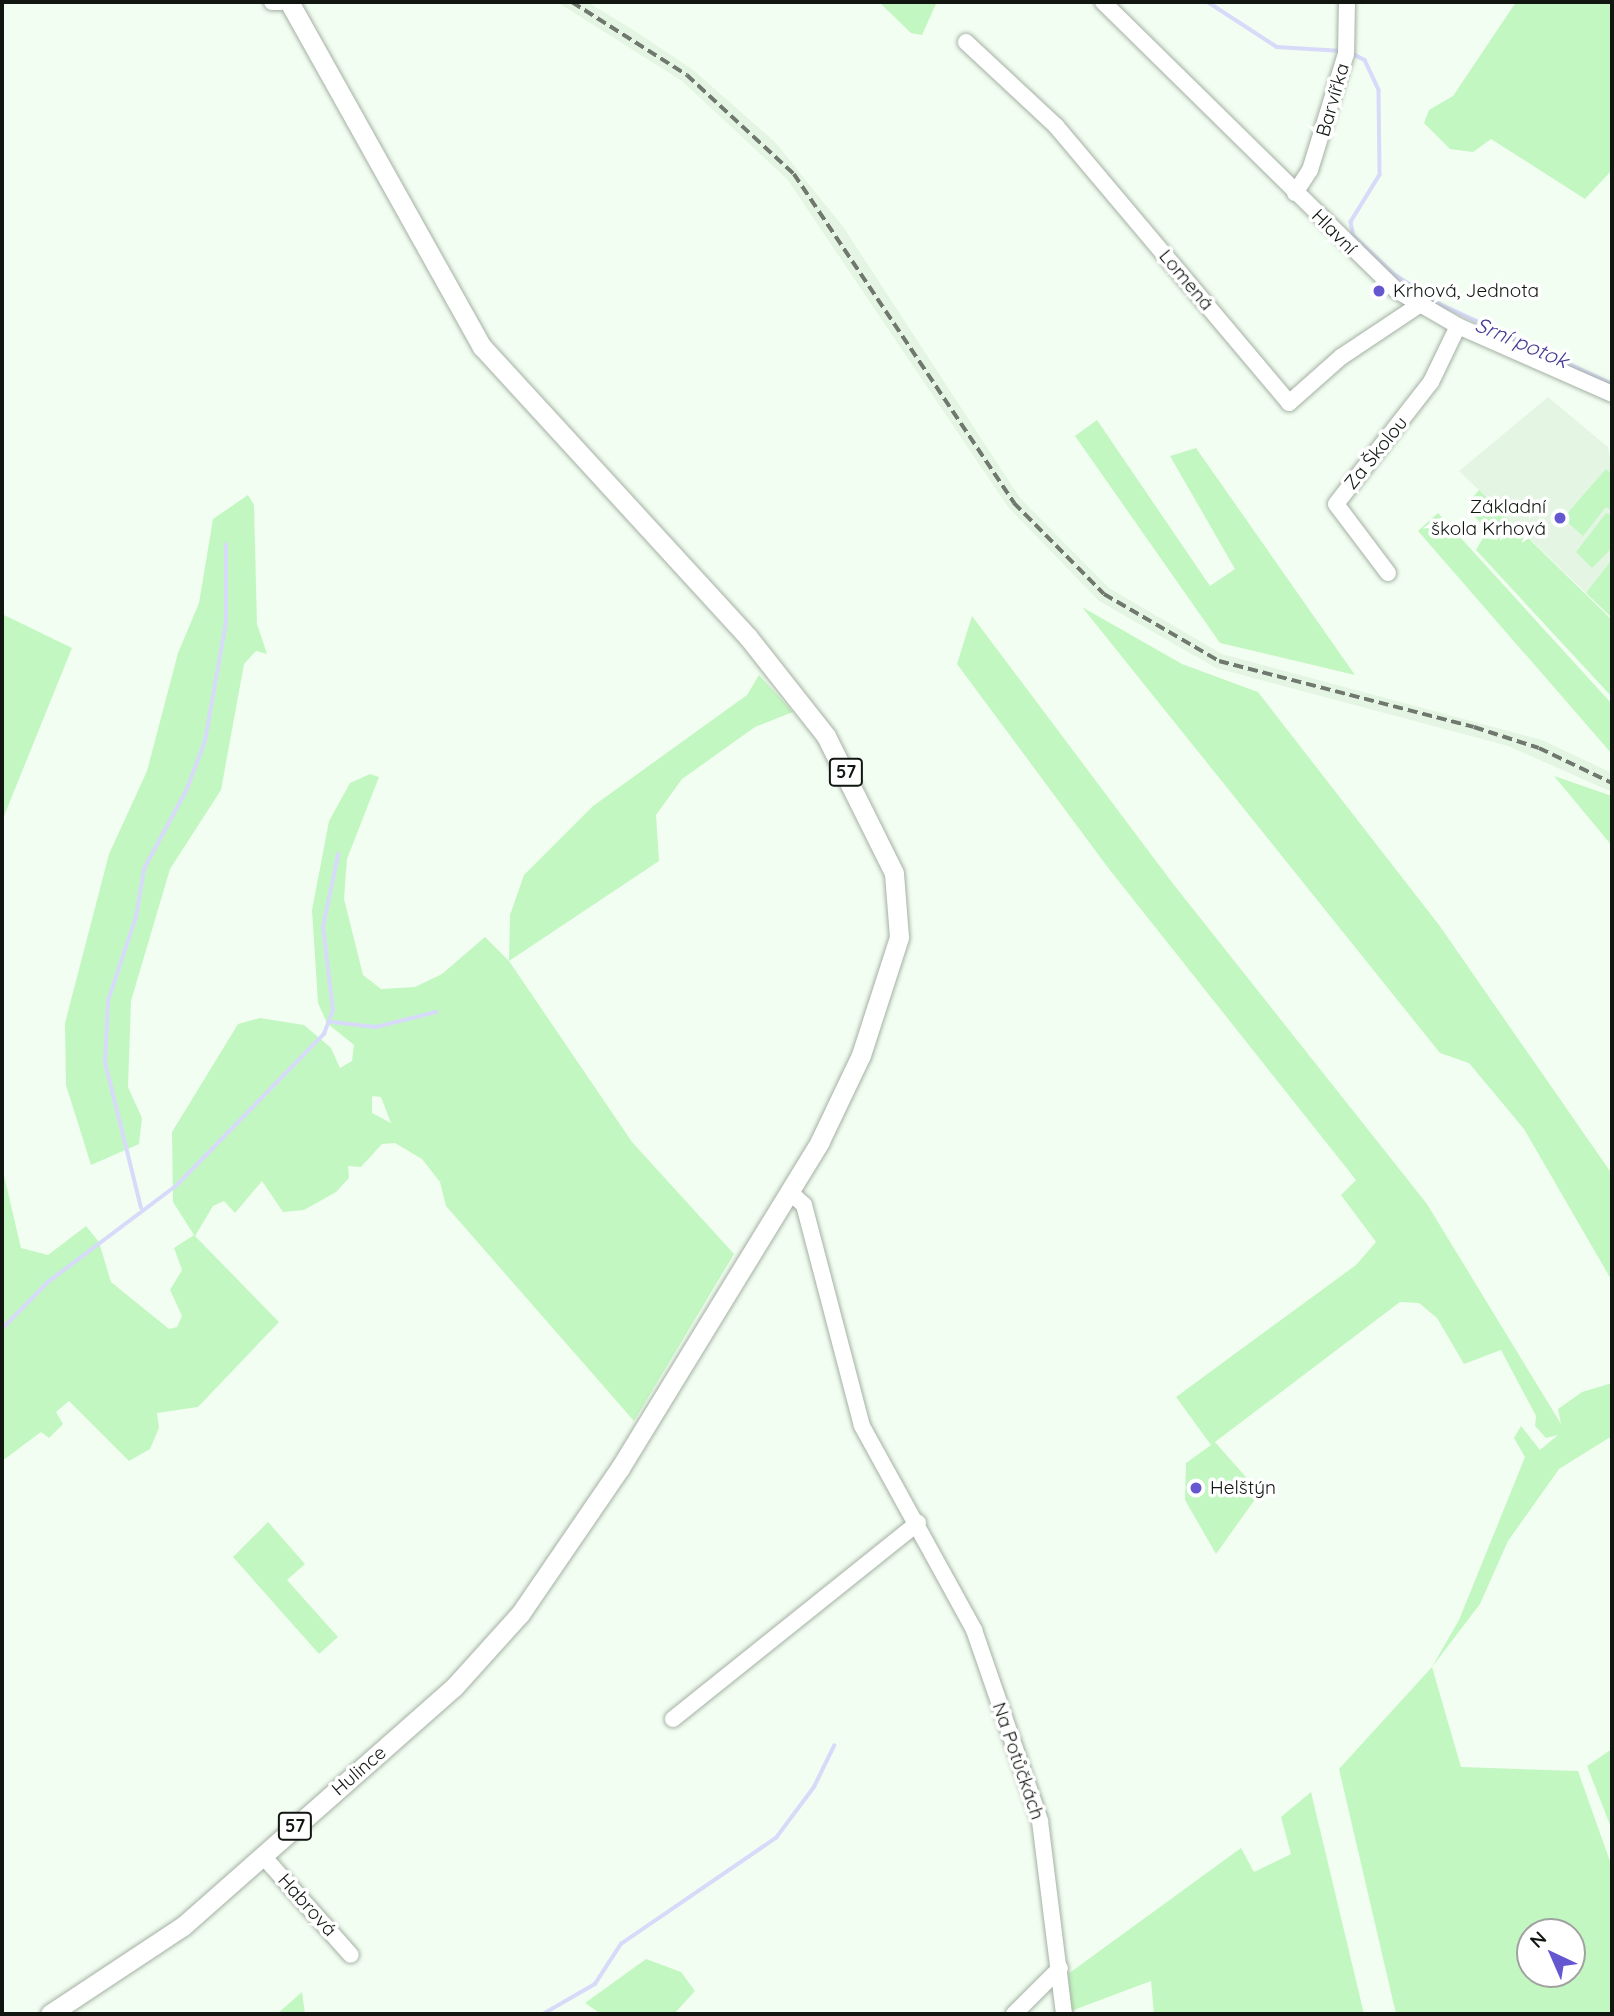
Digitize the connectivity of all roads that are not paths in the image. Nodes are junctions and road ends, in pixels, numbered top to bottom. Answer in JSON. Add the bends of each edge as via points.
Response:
{"nodes":[{"id":1,"x":272,"y":2,"type":"edge"},
{"id":2,"x":281,"y":2,"type":"edge"},
{"id":3,"x":289,"y":2,"type":"edge"},
{"id":4,"x":1103,"y":2,"type":"edge"},
{"id":5,"x":1347,"y":2,"type":"edge"},
{"id":6,"x":966,"y":42,"type":"dead end"},
{"id":7,"x":1295,"y":193,"type":"junction"},
{"id":8,"x":1419,"y":306,"type":"junction"},
{"id":9,"x":1458,"y":326,"type":"junction"},
{"id":10,"x":1612,"y":394,"type":"edge"},
{"id":11,"x":1388,"y":573,"type":"dead end"},
{"id":12,"x":790,"y":1192,"type":"junction"},
{"id":13,"x":918,"y":1523,"type":"junction"},
{"id":14,"x":673,"y":1719,"type":"dead end"},
{"id":15,"x":262,"y":1856,"type":"junction"},
{"id":16,"x":351,"y":1955,"type":"dead end"},
{"id":17,"x":1060,"y":1968,"type":"junction"},
{"id":18,"x":50,"y":2014,"type":"edge"},
{"id":19,"x":1014,"y":2014,"type":"edge"},
{"id":20,"x":1064,"y":2014,"type":"edge"}],
"edges":[{"from":1,"to":2,"type":"street"},
{"from":3,"to":12,"type":"main road","number":"57","via":[[482,347],[789,685],[826,736],[884,850],[900,898],[896,951],[853,1075]]},
{"from":4,"to":7,"type":"street","name":"Hlavní"},
{"from":5,"to":7,"type":"street","name":"Barvířka","via":[[1347,49],[1320,145]]},
{"from":6,"to":8,"type":"street","name":"Lomená","via":[[1056,126],[1289,403],[1350,351]]},
{"from":7,"to":8,"type":"street","name":"Hlavní","via":[[1381,278]]},
{"from":8,"to":9,"type":"street","name":"Hlavní"},
{"from":9,"to":10,"type":"street","name":"Hlavní"},
{"from":9,"to":11,"type":"street","name":"Za Školou","via":[[1431,382],[1336,504]]},
{"from":12,"to":13,"type":"street","name":"Na Potůčkách","via":[[804,1205],[862,1426]]},
{"from":12,"to":15,"type":"main road","name":"Hulince","number":"57","via":[[620,1468],[520,1614],[444,1696]]},
{"from":13,"to":14,"type":"street"},
{"from":13,"to":17,"type":"street","name":"Na Potůčkách","via":[[974,1630],[1040,1821]]},
{"from":15,"to":16,"type":"street","name":"Habrová"},
{"from":15,"to":18,"type":"main road","name":"Hulince","number":"57","via":[[170,1936]]},
{"from":17,"to":19,"type":"street"},
{"from":17,"to":20,"type":"street","name":"Na Potůčkách"}]}
